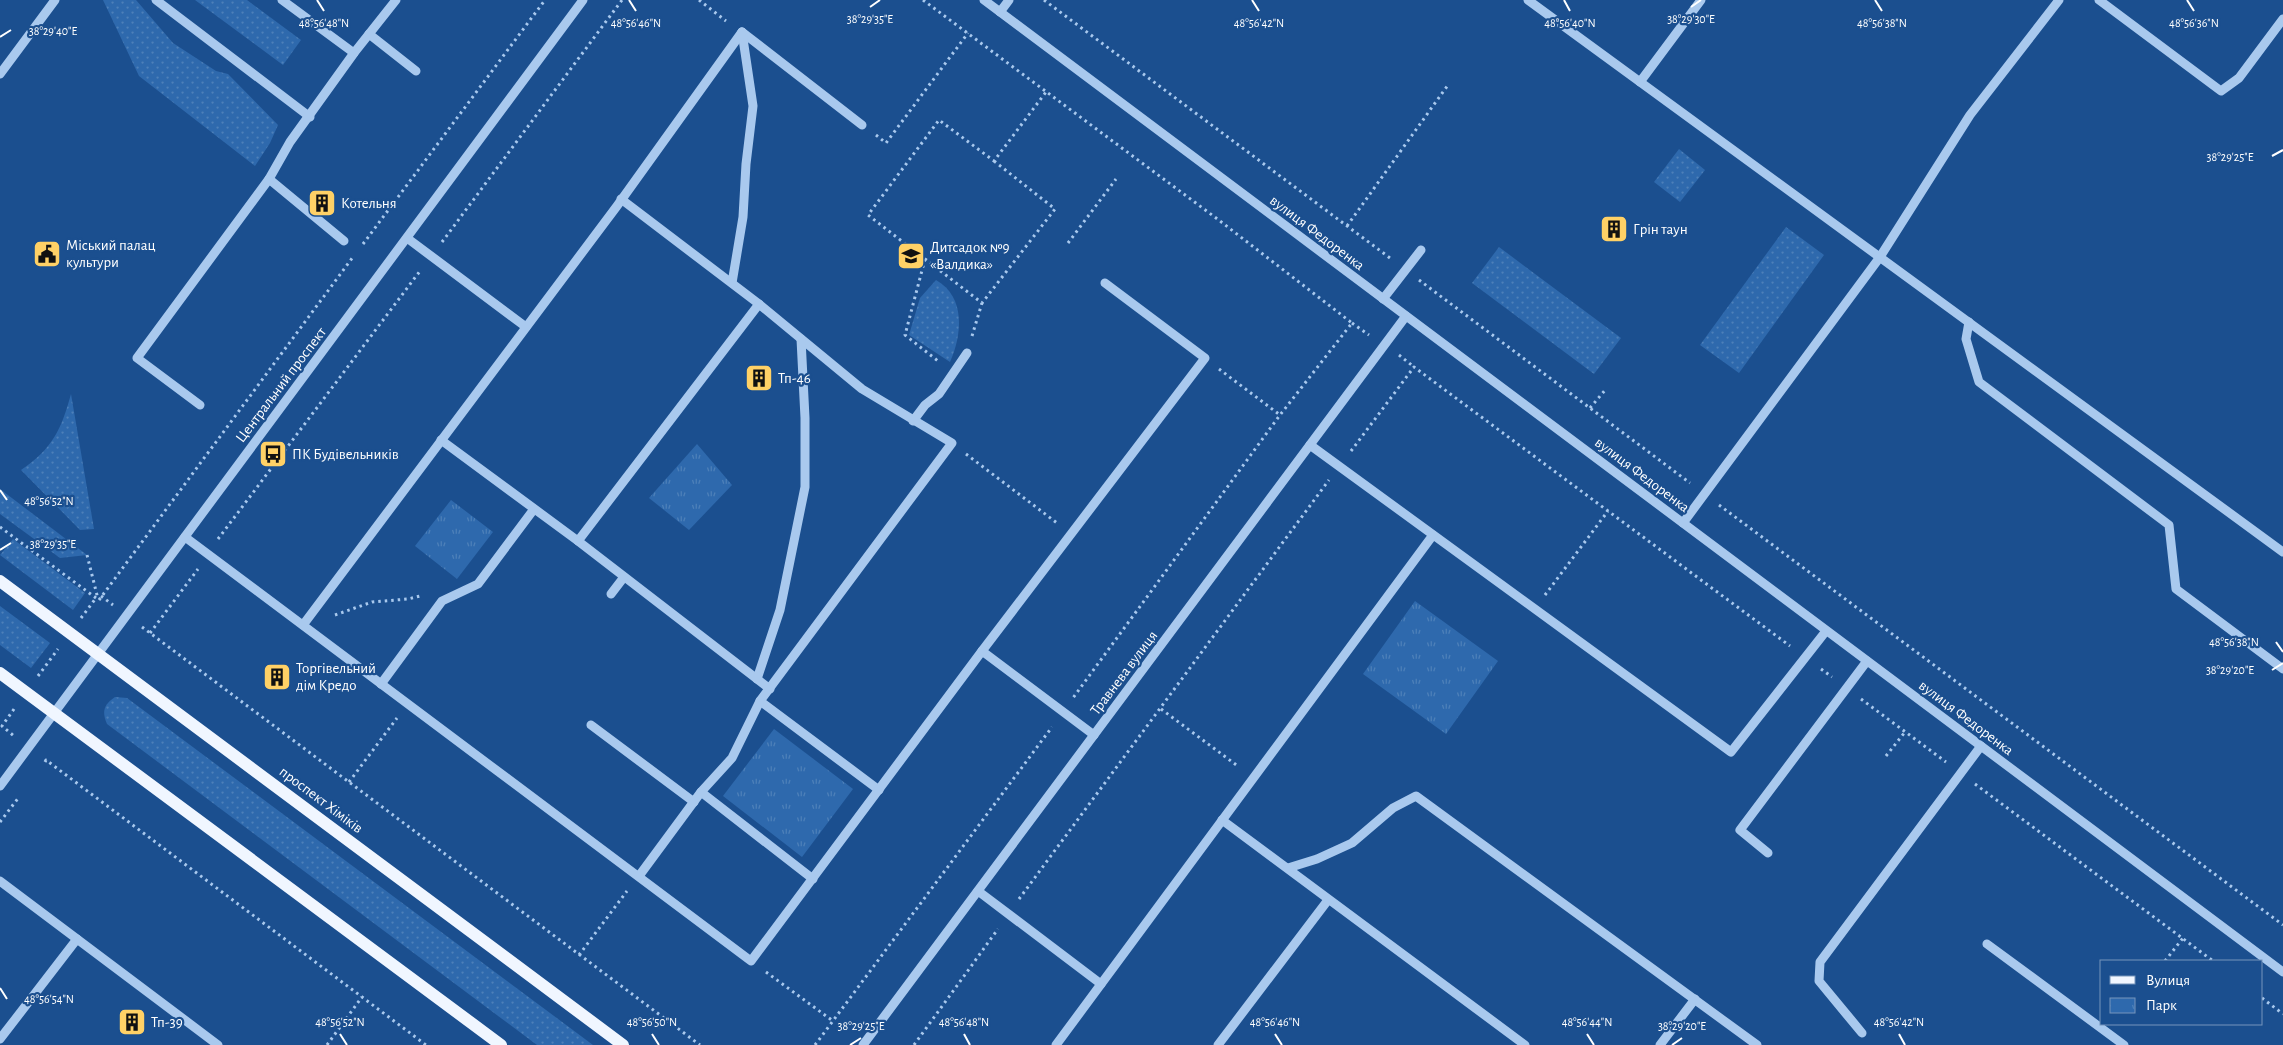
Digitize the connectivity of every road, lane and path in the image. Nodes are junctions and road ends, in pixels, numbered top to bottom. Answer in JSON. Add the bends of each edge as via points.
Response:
{"nodes":[{"id":1,"x":55,"y":0,"type":"edge"},
{"id":2,"x":156,"y":0,"type":"edge"},
{"id":3,"x":282,"y":0,"type":"edge"},
{"id":4,"x":396,"y":0,"type":"edge"},
{"id":5,"x":545,"y":0,"type":"edge"},
{"id":6,"x":583,"y":0,"type":"edge"},
{"id":7,"x":622,"y":0,"type":"edge"},
{"id":8,"x":699,"y":0,"type":"edge"},
{"id":9,"x":984,"y":0,"type":"edge"},
{"id":10,"x":1009,"y":0,"type":"edge"},
{"id":11,"x":1044,"y":0,"type":"edge"},
{"id":12,"x":1528,"y":0,"type":"edge"},
{"id":13,"x":1701,"y":0,"type":"edge"},
{"id":14,"x":2059,"y":0,"type":"edge"},
{"id":15,"x":2099,"y":0,"type":"edge"},
{"id":16,"x":1000,"y":12,"type":"junction"},
{"id":17,"x":2283,"y":19,"type":"edge"},
{"id":18,"x":742,"y":32,"type":"junction"},
{"id":19,"x":968,"y":33,"type":"dead end"},
{"id":20,"x":369,"y":34,"type":"junction"},
{"id":21,"x":354,"y":54,"type":"junction"},
{"id":22,"x":416,"y":71,"type":"dead end"},
{"id":23,"x":0,"y":74,"type":"edge"},
{"id":24,"x":1640,"y":82,"type":"junction"},
{"id":25,"x":1448,"y":85,"type":"dead end"},
{"id":26,"x":1046,"y":92,"type":"dead end"},
{"id":27,"x":310,"y":117,"type":"junction"},
{"id":28,"x":862,"y":124,"type":"joint"},
{"id":29,"x":994,"y":162,"type":"junction"},
{"id":30,"x":269,"y":179,"type":"junction"},
{"id":31,"x":1116,"y":179,"type":"dead end"},
{"id":32,"x":621,"y":199,"type":"junction"},
{"id":33,"x":1347,"y":226,"type":"junction"},
{"id":34,"x":407,"y":238,"type":"junction"},
{"id":35,"x":344,"y":241,"type":"dead end"},
{"id":36,"x":1068,"y":243,"type":"dead end"},
{"id":37,"x":1421,"y":250,"type":"dead end"},
{"id":38,"x":431,"y":256,"type":"junction"},
{"id":39,"x":1880,"y":257,"type":"junction"},
{"id":40,"x":925,"y":259,"type":"junction"},
{"id":41,"x":1406,"y":270,"type":"junction"},
{"id":42,"x":732,"y":283,"type":"junction"},
{"id":43,"x":1105,"y":283,"type":"dead end"},
{"id":44,"x":1383,"y":299,"type":"junction"},
{"id":45,"x":982,"y":303,"type":"junction"},
{"id":46,"x":759,"y":304,"type":"junction"},
{"id":47,"x":1406,"y":316,"type":"junction"},
{"id":48,"x":1969,"y":322,"type":"junction"},
{"id":49,"x":526,"y":327,"type":"junction"},
{"id":50,"x":801,"y":339,"type":"junction"},
{"id":51,"x":967,"y":353,"type":"joint"},
{"id":52,"x":1205,"y":358,"type":"junction"},
{"id":53,"x":953,"y":372,"type":"junction"},
{"id":54,"x":1606,"y":389,"type":"dead end"},
{"id":55,"x":200,"y":406,"type":"dead end"},
{"id":56,"x":1590,"y":408,"type":"junction"},
{"id":57,"x":1280,"y":415,"type":"dead end"},
{"id":58,"x":913,"y":421,"type":"junction"},
{"id":59,"x":442,"y":440,"type":"junction"},
{"id":60,"x":952,"y":443,"type":"junction"},
{"id":61,"x":1310,"y":445,"type":"junction"},
{"id":62,"x":1339,"y":466,"type":"junction"},
{"id":63,"x":1704,"y":494,"type":"junction"},
{"id":64,"x":534,"y":509,"type":"junction"},
{"id":65,"x":1608,"y":511,"type":"junction"},
{"id":66,"x":1683,"y":524,"type":"junction"},
{"id":67,"x":0,"y":526,"type":"edge"},
{"id":68,"x":1072,"y":533,"type":"junction"},
{"id":69,"x":1433,"y":535,"type":"junction"},
{"id":70,"x":185,"y":537,"type":"junction"},
{"id":71,"x":578,"y":541,"type":"junction"},
{"id":72,"x":2283,"y":552,"type":"edge"},
{"id":73,"x":207,"y":554,"type":"junction"},
{"id":74,"x":87,"y":555,"type":"dead end"},
{"id":75,"x":624,"y":577,"type":"junction"},
{"id":76,"x":0,"y":581,"type":"edge"},
{"id":77,"x":611,"y":594,"type":"dead end"},
{"id":78,"x":98,"y":600,"type":"junction"},
{"id":79,"x":442,"y":600,"type":"junction"},
{"id":80,"x":1534,"y":609,"type":"junction"},
{"id":81,"x":303,"y":626,"type":"junction"},
{"id":82,"x":1826,"y":630,"type":"junction"},
{"id":83,"x":982,"y":651,"type":"junction"},
{"id":84,"x":98,"y":654,"type":"junction"},
{"id":85,"x":1805,"y":658,"type":"junction"},
{"id":86,"x":1867,"y":661,"type":"junction"},
{"id":87,"x":2283,"y":669,"type":"edge"},
{"id":88,"x":0,"y":673,"type":"edge"},
{"id":89,"x":757,"y":679,"type":"junction"},
{"id":90,"x":381,"y":684,"type":"junction"},
{"id":91,"x":770,"y":689,"type":"junction"},
{"id":92,"x":1847,"y":689,"type":"junction"},
{"id":93,"x":760,"y":701,"type":"junction"},
{"id":94,"x":408,"y":704,"type":"junction"},
{"id":95,"x":1161,"y":709,"type":"junction"},
{"id":96,"x":54,"y":713,"type":"junction"},
{"id":97,"x":591,"y":725,"type":"dead end"},
{"id":98,"x":1904,"y":732,"type":"junction"},
{"id":99,"x":1094,"y":735,"type":"junction"},
{"id":100,"x":1981,"y":746,"type":"junction"},
{"id":101,"x":1886,"y":756,"type":"dead end"},
{"id":102,"x":40,"y":768,"type":"dead end"},
{"id":103,"x":1961,"y":773,"type":"junction"},
{"id":104,"x":1253,"y":778,"type":"junction"},
{"id":105,"x":349,"y":782,"type":"junction"},
{"id":106,"x":0,"y":786,"type":"edge"},
{"id":107,"x":879,"y":790,"type":"junction"},
{"id":108,"x":23,"y":791,"type":"dead end"},
{"id":109,"x":701,"y":792,"type":"junction"},
{"id":110,"x":694,"y":802,"type":"junction"},
{"id":111,"x":1222,"y":820,"type":"junction"},
{"id":112,"x":0,"y":822,"type":"edge"},
{"id":113,"x":1768,"y":853,"type":"dead end"},
{"id":114,"x":1288,"y":868,"type":"junction"},
{"id":115,"x":638,"y":876,"type":"junction"},
{"id":116,"x":812,"y":879,"type":"junction"},
{"id":117,"x":0,"y":881,"type":"edge"},
{"id":118,"x":978,"y":891,"type":"junction"},
{"id":119,"x":1328,"y":900,"type":"junction"},
{"id":120,"x":1008,"y":914,"type":"junction"},
{"id":121,"x":2283,"y":925,"type":"edge"},
{"id":122,"x":2183,"y":938,"type":"junction"},
{"id":123,"x":77,"y":939,"type":"junction"},
{"id":124,"x":1987,"y":944,"type":"dead end"},
{"id":125,"x":579,"y":954,"type":"junction"},
{"id":126,"x":2166,"y":960,"type":"edge"},
{"id":127,"x":2212,"y":960,"type":"edge"},
{"id":128,"x":752,"y":961,"type":"junction"},
{"id":129,"x":2283,"y":972,"type":"edge"},
{"id":130,"x":1101,"y":984,"type":"junction"},
{"id":131,"x":362,"y":997,"type":"junction"},
{"id":132,"x":1695,"y":998,"type":"junction"},
{"id":133,"x":2263,"y":999,"type":"edge"},
{"id":134,"x":2283,"y":1014,"type":"edge"},
{"id":135,"x":833,"y":1021,"type":"dead end"},
{"id":136,"x":1862,"y":1033,"type":"dead end"},
{"id":137,"x":0,"y":1039,"type":"edge"},
{"id":138,"x":218,"y":1045,"type":"edge"},
{"id":139,"x":327,"y":1045,"type":"edge"},
{"id":140,"x":426,"y":1045,"type":"edge"},
{"id":141,"x":501,"y":1045,"type":"edge"},
{"id":142,"x":623,"y":1045,"type":"edge"},
{"id":143,"x":700,"y":1045,"type":"edge"},
{"id":144,"x":863,"y":1045,"type":"edge"},
{"id":145,"x":914,"y":1045,"type":"edge"},
{"id":146,"x":1056,"y":1045,"type":"edge"},
{"id":147,"x":1218,"y":1045,"type":"edge"},
{"id":148,"x":1525,"y":1045,"type":"edge"},
{"id":149,"x":1660,"y":1045,"type":"edge"},
{"id":150,"x":1757,"y":1045,"type":"edge"},
{"id":151,"x":2124,"y":1045,"type":"edge"}],
"edges":[{"from":1,"to":23,"type":"street"},
{"from":2,"to":27,"type":"street"},
{"from":3,"to":21,"type":"street"},
{"from":4,"to":20,"type":"street"},
{"from":5,"to":78,"type":"path"},
{"from":6,"to":34,"type":"street","name":"Центральний проспект"},
{"from":7,"to":38,"type":"path"},
{"from":8,"to":18,"type":"path"},
{"from":9,"to":16,"type":"street","name":"вулиця Федоренка"},
{"from":10,"to":16,"type":"street"},
{"from":11,"to":33,"type":"path"},
{"from":12,"to":24,"type":"street"},
{"from":13,"to":24,"type":"street"},
{"from":14,"to":39,"type":"street","via":[[1970,115]]},
{"from":15,"to":17,"type":"street","via":[[2221,91],[2239,78]]},
{"from":16,"to":44,"type":"street","name":"вулиця Федоренка"},
{"from":18,"to":28,"type":"street"},
{"from":18,"to":32,"type":"street"},
{"from":18,"to":42,"type":"street","via":[[753,106],[743,217]]},
{"from":19,"to":28,"type":"path","via":[[886,143]]},
{"from":20,"to":21,"type":"street"},
{"from":20,"to":22,"type":"street"},
{"from":21,"to":27,"type":"street"},
{"from":24,"to":39,"type":"street"},
{"from":25,"to":33,"type":"path"},
{"from":26,"to":29,"type":"path"},
{"from":27,"to":30,"type":"street","via":[[290,142]]},
{"from":29,"to":40,"type":"path","via":[[940,120],[868,215]]},
{"from":29,"to":45,"type":"path","via":[[1055,209]]},
{"from":30,"to":35,"type":"street"},
{"from":30,"to":55,"type":"street","via":[[137,358]]},
{"from":31,"to":36,"type":"path"},
{"from":32,"to":42,"type":"street"},
{"from":32,"to":49,"type":"street"},
{"from":33,"to":41,"type":"path"},
{"from":34,"to":38,"type":"street"},
{"from":34,"to":70,"type":"street","name":"Центральний проспект"},
{"from":37,"to":41,"type":"street"},
{"from":38,"to":49,"type":"street"},
{"from":38,"to":73,"type":"path"},
{"from":39,"to":48,"type":"street"},
{"from":39,"to":63,"type":"street"},
{"from":40,"to":45,"type":"path"},
{"from":40,"to":53,"type":"path","via":[[905,335]]},
{"from":41,"to":44,"type":"street"},
{"from":41,"to":56,"type":"path"},
{"from":42,"to":46,"type":"street"},
{"from":43,"to":52,"type":"street"},
{"from":44,"to":47,"type":"street","name":"вулиця Федоренка"},
{"from":45,"to":51,"type":"path"},
{"from":46,"to":50,"type":"street"},
{"from":46,"to":71,"type":"street"},
{"from":47,"to":61,"type":"street","name":"Травнева вулиця"},
{"from":47,"to":66,"type":"street","name":"вулиця Федоренка"},
{"from":48,"to":72,"type":"street"},
{"from":48,"to":87,"type":"street","via":[[1966,339],[1979,382],[2170,525],[2176,589]]},
{"from":49,"to":59,"type":"street"},
{"from":50,"to":58,"type":"street","via":[[862,389]]},
{"from":50,"to":89,"type":"street","via":[[805,487],[780,610]]},
{"from":51,"to":53,"type":"street"},
{"from":52,"to":57,"type":"path"},
{"from":52,"to":68,"type":"street"},
{"from":53,"to":58,"type":"street","via":[[939,394]]},
{"from":54,"to":56,"type":"path"},
{"from":56,"to":63,"type":"path"},
{"from":58,"to":60,"type":"street"},
{"from":59,"to":64,"type":"street"},
{"from":59,"to":81,"type":"street"},
{"from":60,"to":68,"type":"path"},
{"from":60,"to":91,"type":"street"},
{"from":61,"to":62,"type":"street"},
{"from":61,"to":99,"type":"street","name":"Травнева вулиця"},
{"from":62,"to":65,"type":"path","via":[[1414,366]]},
{"from":62,"to":69,"type":"street"},
{"from":62,"to":95,"type":"path"},
{"from":63,"to":66,"type":"street"},
{"from":63,"to":121,"type":"path"},
{"from":64,"to":71,"type":"street"},
{"from":64,"to":79,"type":"street","via":[[478,584]]},
{"from":65,"to":80,"type":"path"},
{"from":65,"to":85,"type":"path"},
{"from":66,"to":82,"type":"street","name":"вулиця Федоренка"},
{"from":67,"to":78,"type":"path"},
{"from":68,"to":83,"type":"street"},
{"from":69,"to":80,"type":"street"},
{"from":69,"to":104,"type":"street"},
{"from":70,"to":73,"type":"street"},
{"from":70,"to":84,"type":"street","name":"Центральний проспект"},
{"from":71,"to":75,"type":"street"},
{"from":73,"to":81,"type":"street"},
{"from":73,"to":105,"type":"path","via":[[150,632]]},
{"from":74,"to":78,"type":"path"},
{"from":75,"to":77,"type":"street"},
{"from":75,"to":89,"type":"street"},
{"from":76,"to":84,"type":"main road","name":"проспект Хіміків"},
{"from":79,"to":81,"type":"path","via":[[430,594],[408,600],[372,602]]},
{"from":79,"to":90,"type":"street"},
{"from":80,"to":85,"type":"street","via":[[1731,752]]},
{"from":81,"to":90,"type":"street"},
{"from":82,"to":85,"type":"street"},
{"from":82,"to":86,"type":"street","name":"вулиця Федоренка"},
{"from":83,"to":99,"type":"street"},
{"from":83,"to":107,"type":"street"},
{"from":84,"to":96,"type":"street","name":"Центральний проспект"},
{"from":84,"to":142,"type":"main road","name":"проспект Хіміків"},
{"from":85,"to":92,"type":"path"},
{"from":86,"to":92,"type":"street"},
{"from":86,"to":100,"type":"street","name":"вулиця Федоренка"},
{"from":88,"to":96,"type":"main road"},
{"from":89,"to":91,"type":"street"},
{"from":90,"to":94,"type":"street"},
{"from":91,"to":93,"type":"street"},
{"from":92,"to":98,"type":"path"},
{"from":92,"to":113,"type":"street","via":[[1740,830]]},
{"from":93,"to":107,"type":"street"},
{"from":93,"to":109,"type":"street","via":[[732,758]]},
{"from":94,"to":105,"type":"path"},
{"from":94,"to":115,"type":"street"},
{"from":95,"to":104,"type":"path"},
{"from":95,"to":120,"type":"path"},
{"from":96,"to":106,"type":"street","name":"Центральний проспект"},
{"from":96,"to":141,"type":"main road"},
{"from":97,"to":110,"type":"street"},
{"from":98,"to":101,"type":"path"},
{"from":98,"to":103,"type":"path"},
{"from":99,"to":118,"type":"street","name":"Травнева вулиця"},
{"from":100,"to":103,"type":"street"},
{"from":100,"to":129,"type":"street","name":"вулиця Федоренка"},
{"from":102,"to":131,"type":"path","via":[[46,760]]},
{"from":103,"to":122,"type":"path"},
{"from":103,"to":136,"type":"street","via":[[1820,962],[1818,981]]},
{"from":104,"to":111,"type":"street"},
{"from":105,"to":125,"type":"path"},
{"from":107,"to":116,"type":"street"},
{"from":108,"to":112,"type":"path"},
{"from":109,"to":110,"type":"street"},
{"from":109,"to":116,"type":"street"},
{"from":110,"to":115,"type":"street"},
{"from":111,"to":114,"type":"street"},
{"from":111,"to":130,"type":"street"},
{"from":114,"to":119,"type":"street"},
{"from":114,"to":132,"type":"street","via":[[1352,843],[1393,808],[1416,796]]},
{"from":115,"to":125,"type":"path"},
{"from":115,"to":128,"type":"street"},
{"from":116,"to":128,"type":"street"},
{"from":117,"to":123,"type":"street"},
{"from":118,"to":120,"type":"street"},
{"from":118,"to":144,"type":"street","name":"Травнева вулиця"},
{"from":119,"to":147,"type":"street"},
{"from":119,"to":148,"type":"street"},
{"from":120,"to":130,"type":"street"},
{"from":120,"to":145,"type":"path"},
{"from":122,"to":126,"type":"path"},
{"from":122,"to":127,"type":"path"},
{"from":123,"to":137,"type":"street"},
{"from":123,"to":138,"type":"street"},
{"from":124,"to":151,"type":"street"},
{"from":125,"to":143,"type":"path"},
{"from":128,"to":135,"type":"path"},
{"from":130,"to":146,"type":"street"},
{"from":131,"to":139,"type":"path"},
{"from":131,"to":140,"type":"path"},
{"from":132,"to":149,"type":"street"},
{"from":132,"to":150,"type":"street"},
{"from":133,"to":134,"type":"path"}]}
